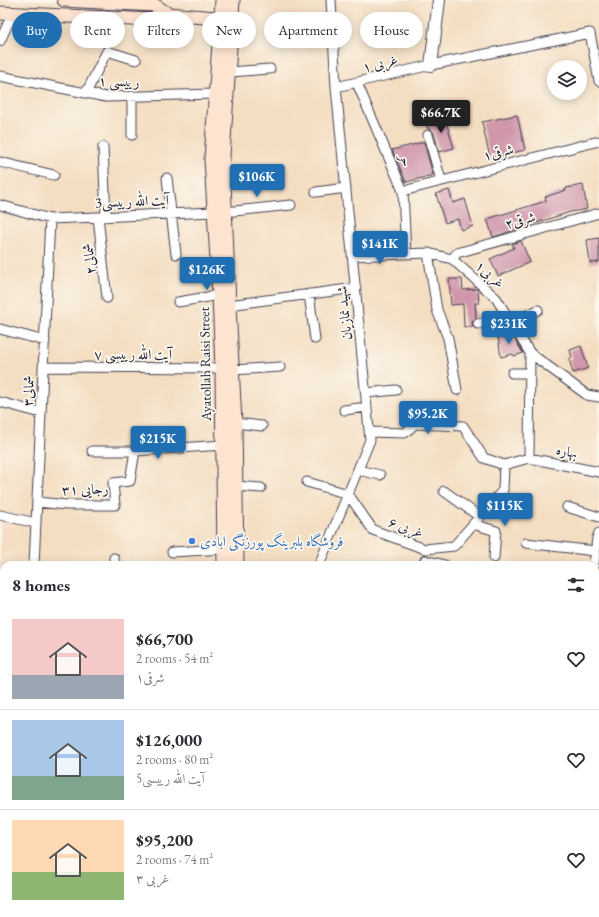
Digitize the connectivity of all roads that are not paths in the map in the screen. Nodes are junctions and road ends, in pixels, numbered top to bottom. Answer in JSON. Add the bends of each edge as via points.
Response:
{"nodes":[{"id":1,"x":64,"y":0,"type":"edge"},
{"id":2,"x":222,"y":0,"type":"edge"},
{"id":3,"x":233,"y":0,"type":"edge"},
{"id":4,"x":331,"y":0,"type":"edge"},
{"id":5,"x":439,"y":0,"type":"edge"},
{"id":6,"x":111,"y":1,"type":"edge"},
{"id":7,"x":165,"y":12,"type":"edge"},
{"id":8,"x":225,"y":12,"type":"edge"},
{"id":9,"x":229,"y":12,"type":"edge"},
{"id":10,"x":6,"y":13,"type":"edge"},
{"id":11,"x":133,"y":19,"type":"edge"},
{"id":12,"x":0,"y":41,"type":"edge"},
{"id":13,"x":222,"y":48,"type":"edge"},
{"id":14,"x":228,"y":48,"type":"edge"},
{"id":15,"x":136,"y":60,"type":"dead end"},
{"id":16,"x":431,"y":65,"type":"junction"},
{"id":17,"x":270,"y":69,"type":"dead end"},
{"id":18,"x":229,"y":72,"type":"junction"},
{"id":19,"x":0,"y":76,"type":"edge"},
{"id":20,"x":599,"y":81,"type":"edge"},
{"id":21,"x":357,"y":82,"type":"junction"},
{"id":22,"x":336,"y":87,"type":"junction"},
{"id":23,"x":86,"y":93,"type":"junction"},
{"id":24,"x":215,"y":94,"type":"junction"},
{"id":25,"x":132,"y":96,"type":"junction"},
{"id":26,"x":132,"y":135,"type":"dead end"},
{"id":27,"x":428,"y":135,"type":"dead end"},
{"id":28,"x":599,"y":141,"type":"edge"},
{"id":29,"x":103,"y":147,"type":"dead end"},
{"id":30,"x":0,"y":162,"type":"edge"},
{"id":31,"x":54,"y":175,"type":"dead end"},
{"id":32,"x":168,"y":178,"type":"dead end"},
{"id":33,"x":441,"y":180,"type":"junction"},
{"id":34,"x":346,"y":188,"type":"junction"},
{"id":35,"x":403,"y":191,"type":"junction"},
{"id":36,"x":316,"y":192,"type":"dead end"},
{"id":37,"x":0,"y":205,"type":"edge"},
{"id":38,"x":291,"y":205,"type":"dead end"},
{"id":39,"x":220,"y":212,"type":"junction"},
{"id":40,"x":599,"y":212,"type":"edge"},
{"id":41,"x":171,"y":214,"type":"junction"},
{"id":42,"x":102,"y":217,"type":"junction"},
{"id":43,"x":50,"y":219,"type":"junction"},
{"id":44,"x":428,"y":253,"type":"junction"},
{"id":45,"x":176,"y":254,"type":"dead end"},
{"id":46,"x":406,"y":254,"type":"junction"},
{"id":47,"x":353,"y":256,"type":"junction"},
{"id":48,"x":452,"y":259,"type":"junction"},
{"id":49,"x":356,"y":288,"type":"junction"},
{"id":50,"x":309,"y":294,"type":"junction"},
{"id":51,"x":219,"y":295,"type":"junction"},
{"id":52,"x":107,"y":298,"type":"dead end"},
{"id":53,"x":178,"y":302,"type":"dead end"},
{"id":54,"x":229,"y":305,"type":"junction"},
{"id":55,"x":538,"y":310,"type":"dead end"},
{"id":56,"x":509,"y":319,"type":"junction"},
{"id":57,"x":478,"y":324,"type":"dead end"},
{"id":58,"x":0,"y":329,"type":"edge"},
{"id":59,"x":315,"y":339,"type":"dead end"},
{"id":60,"x":44,"y":341,"type":"junction"},
{"id":61,"x":530,"y":353,"type":"junction"},
{"id":62,"x":43,"y":367,"type":"junction"},
{"id":63,"x":280,"y":367,"type":"dead end"},
{"id":64,"x":227,"y":369,"type":"junction"},
{"id":65,"x":512,"y":373,"type":"dead end"},
{"id":66,"x":530,"y":373,"type":"junction"},
{"id":67,"x":396,"y":390,"type":"dead end"},
{"id":68,"x":457,"y":390,"type":"dead end"},
{"id":69,"x":366,"y":393,"type":"junction"},
{"id":70,"x":599,"y":398,"type":"edge"},
{"id":71,"x":0,"y":402,"type":"edge"},
{"id":72,"x":367,"y":408,"type":"junction"},
{"id":73,"x":344,"y":410,"type":"dead end"},
{"id":74,"x":41,"y":413,"type":"junction"},
{"id":75,"x":235,"y":423,"type":"junction"},
{"id":76,"x":262,"y":426,"type":"dead end"},
{"id":77,"x":370,"y":432,"type":"junction"},
{"id":78,"x":223,"y":445,"type":"junction"},
{"id":79,"x":92,"y":451,"type":"dead end"},
{"id":80,"x":135,"y":451,"type":"junction"},
{"id":81,"x":529,"y":458,"type":"junction"},
{"id":82,"x":504,"y":465,"type":"junction"},
{"id":83,"x":358,"y":470,"type":"junction"},
{"id":84,"x":599,"y":472,"type":"edge"},
{"id":85,"x":380,"y":475,"type":"dead end"},
{"id":86,"x":307,"y":482,"type":"dead end"},
{"id":87,"x":236,"y":486,"type":"junction"},
{"id":88,"x":261,"y":488,"type":"dead end"},
{"id":89,"x":444,"y":491,"type":"dead end"},
{"id":90,"x":348,"y":494,"type":"junction"},
{"id":91,"x":37,"y":502,"type":"junction"},
{"id":92,"x":567,"y":507,"type":"dead end"},
{"id":93,"x":0,"y":515,"type":"edge"},
{"id":94,"x":480,"y":516,"type":"junction"},
{"id":95,"x":599,"y":517,"type":"edge"},
{"id":96,"x":36,"y":523,"type":"junction"},
{"id":97,"x":473,"y":524,"type":"junction"},
{"id":98,"x":598,"y":537,"type":"edge"},
{"id":99,"x":526,"y":543,"type":"dead end"},
{"id":100,"x":425,"y":549,"type":"junction"},
{"id":101,"x":224,"y":550,"type":"junction"},
{"id":102,"x":595,"y":551,"type":"junction"},
{"id":103,"x":172,"y":552,"type":"dead end"},
{"id":104,"x":494,"y":558,"type":"dead end"},
{"id":105,"x":34,"y":561,"type":"edge"},
{"id":106,"x":224,"y":561,"type":"edge"},
{"id":107,"x":237,"y":561,"type":"edge"},
{"id":108,"x":321,"y":561,"type":"edge"},
{"id":109,"x":425,"y":561,"type":"edge"},
{"id":110,"x":594,"y":561,"type":"edge"}],
"edges":[{"from":1,"to":6,"type":"main road"},
{"from":2,"to":8,"type":"main road"},
{"from":3,"to":9,"type":"main road"},
{"from":4,"to":22,"type":"street","name":"شهید نمازیان"},
{"from":5,"to":16,"type":"street"},
{"from":6,"to":7,"type":"main road","via":[[154,5]]},
{"from":10,"to":11,"type":"main road"},
{"from":10,"to":12,"type":"street"},
{"from":13,"to":24,"type":"main road","name":"Ayatollah Raisi Street"},
{"from":14,"to":18,"type":"main road","name":"Ayatollah Raisi Street"},
{"from":15,"to":23,"type":"street","via":[[107,51]]},
{"from":16,"to":20,"type":"street","name":"غربی ۱","via":[[590,33]]},
{"from":16,"to":21,"type":"street","name":"غربی ۱"},
{"from":17,"to":18,"type":"street"},
{"from":18,"to":39,"type":"main road","name":"Ayatollah Raisi Street"},
{"from":19,"to":23,"type":"street","name":"رییسی ۱"},
{"from":21,"to":22,"type":"street","name":"غربی ۱"},
{"from":21,"to":35,"type":"street","name":"حر"},
{"from":22,"to":34,"type":"street","name":"شهید نمازیان"},
{"from":23,"to":25,"type":"street","name":"رییسی ۱","via":[[106,97]]},
{"from":24,"to":25,"type":"street","name":"رییسی ۱"},
{"from":24,"to":39,"type":"main road","name":"Ayatollah Raisi Street","via":[[211,159]]},
{"from":25,"to":26,"type":"street"},
{"from":27,"to":33,"type":"street"},
{"from":28,"to":33,"type":"street","name":"شرقی۱"},
{"from":29,"to":42,"type":"street","name":"شمالی۲"},
{"from":30,"to":31,"type":"street"},
{"from":32,"to":41,"type":"street"},
{"from":33,"to":35,"type":"street","name":"شرقی۱"},
{"from":34,"to":36,"type":"street"},
{"from":34,"to":47,"type":"street","name":"شهید نمازیان"},
{"from":35,"to":46,"type":"street","name":"حر"},
{"from":37,"to":43,"type":"street","name":"آیت الله رییسی3"},
{"from":38,"to":39,"type":"street","name":"آیت الله رییسی3"},
{"from":39,"to":41,"type":"street","name":"آیت الله رییسی3"},
{"from":39,"to":51,"type":"main road","name":"Ayatollah Raisi Street"},
{"from":39,"to":54,"type":"main road","name":"Ayatollah Raisi Street"},
{"from":40,"to":48,"type":"street","name":"شرقی۲","via":[[457,252]]},
{"from":41,"to":42,"type":"street","name":"آیت الله رییسی3"},
{"from":41,"to":45,"type":"street"},
{"from":42,"to":43,"type":"street","name":"آیت الله رییسی3"},
{"from":42,"to":52,"type":"street","name":"شمالی۲"},
{"from":43,"to":60,"type":"street","name":"شمالی۳"},
{"from":44,"to":46,"type":"street","name":"غربی۱"},
{"from":44,"to":48,"type":"street","name":"غربی۱"},
{"from":44,"to":68,"type":"street","via":[[437,310],[448,338]]},
{"from":46,"to":47,"type":"street","name":"غربی۱"},
{"from":47,"to":49,"type":"street","name":"شهید نمازیان"},
{"from":48,"to":56,"type":"street","name":"غربی۱","via":[[496,298]]},
{"from":49,"to":50,"type":"street"},
{"from":49,"to":69,"type":"street","name":"شهید نمازیان"},
{"from":50,"to":54,"type":"street"},
{"from":50,"to":59,"type":"street"},
{"from":51,"to":53,"type":"street"},
{"from":51,"to":64,"type":"main road","name":"Ayatollah Raisi Street"},
{"from":54,"to":64,"type":"main road","name":"Ayatollah Raisi Street"},
{"from":55,"to":56,"type":"street"},
{"from":56,"to":57,"type":"street"},
{"from":56,"to":61,"type":"street","name":"غربی۱"},
{"from":58,"to":60,"type":"street"},
{"from":60,"to":62,"type":"street","name":"شمالی۳"},
{"from":61,"to":66,"type":"street"},
{"from":61,"to":70,"type":"street","via":[[587,395]]},
{"from":62,"to":64,"type":"street","name":"آیت الله رییسی ۷"},
{"from":62,"to":74,"type":"street","name":"شمالی۳"},
{"from":63,"to":64,"type":"street","name":"آیت الله رییسی ۷"},
{"from":64,"to":75,"type":"main road","name":"Ayatollah Raisi Street"},
{"from":64,"to":78,"type":"main road","name":"Ayatollah Raisi Street"},
{"from":65,"to":66,"type":"street"},
{"from":66,"to":81,"type":"street"},
{"from":67,"to":69,"type":"street"},
{"from":69,"to":72,"type":"street","name":"شهید نمازیان"},
{"from":71,"to":74,"type":"street"},
{"from":72,"to":73,"type":"street"},
{"from":72,"to":77,"type":"street","name":"شهید نمازیان"},
{"from":74,"to":91,"type":"street","name":"شمالی۳"},
{"from":75,"to":76,"type":"street"},
{"from":75,"to":87,"type":"main road","name":"Ayatollah Raisi Street"},
{"from":77,"to":82,"type":"street","via":[[405,433],[415,424],[463,426],[484,458]]},
{"from":77,"to":83,"type":"street","name":"شهید نمازیان","via":[[370,440]]},
{"from":78,"to":80,"type":"street"},
{"from":78,"to":101,"type":"main road","name":"Ayatollah Raisi Street"},
{"from":79,"to":80,"type":"street"},
{"from":80,"to":91,"type":"street","name":"رجایی ۳۱","via":[[130,481],[113,483],[115,504],[67,505]]},
{"from":81,"to":82,"type":"street"},
{"from":81,"to":84,"type":"street","name":"بهاره"},
{"from":82,"to":94,"type":"street","via":[[503,490]]},
{"from":83,"to":85,"type":"street"},
{"from":83,"to":90,"type":"street","name":"شهید نمازیان"},
{"from":86,"to":90,"type":"street"},
{"from":87,"to":88,"type":"street"},
{"from":87,"to":107,"type":"main road","name":"Ayatollah Raisi Street"},
{"from":89,"to":94,"type":"street"},
{"from":90,"to":100,"type":"street","name":"غربی ۶","via":[[373,530]]},
{"from":90,"to":108,"type":"street","name":"شهید نمازیان"},
{"from":91,"to":96,"type":"street","name":"شمالی۳"},
{"from":92,"to":95,"type":"street"},
{"from":93,"to":96,"type":"street"},
{"from":94,"to":97,"type":"street"},
{"from":96,"to":105,"type":"street","name":"شمالی۳"},
{"from":97,"to":100,"type":"street","via":[[454,546]]},
{"from":97,"to":104,"type":"street","via":[[496,531]]},
{"from":98,"to":102,"type":"street"},
{"from":99,"to":102,"type":"street"},
{"from":100,"to":109,"type":"street"},
{"from":101,"to":103,"type":"street"},
{"from":101,"to":106,"type":"main road","name":"Ayatollah Raisi Street"},
{"from":102,"to":110,"type":"street"}]}
